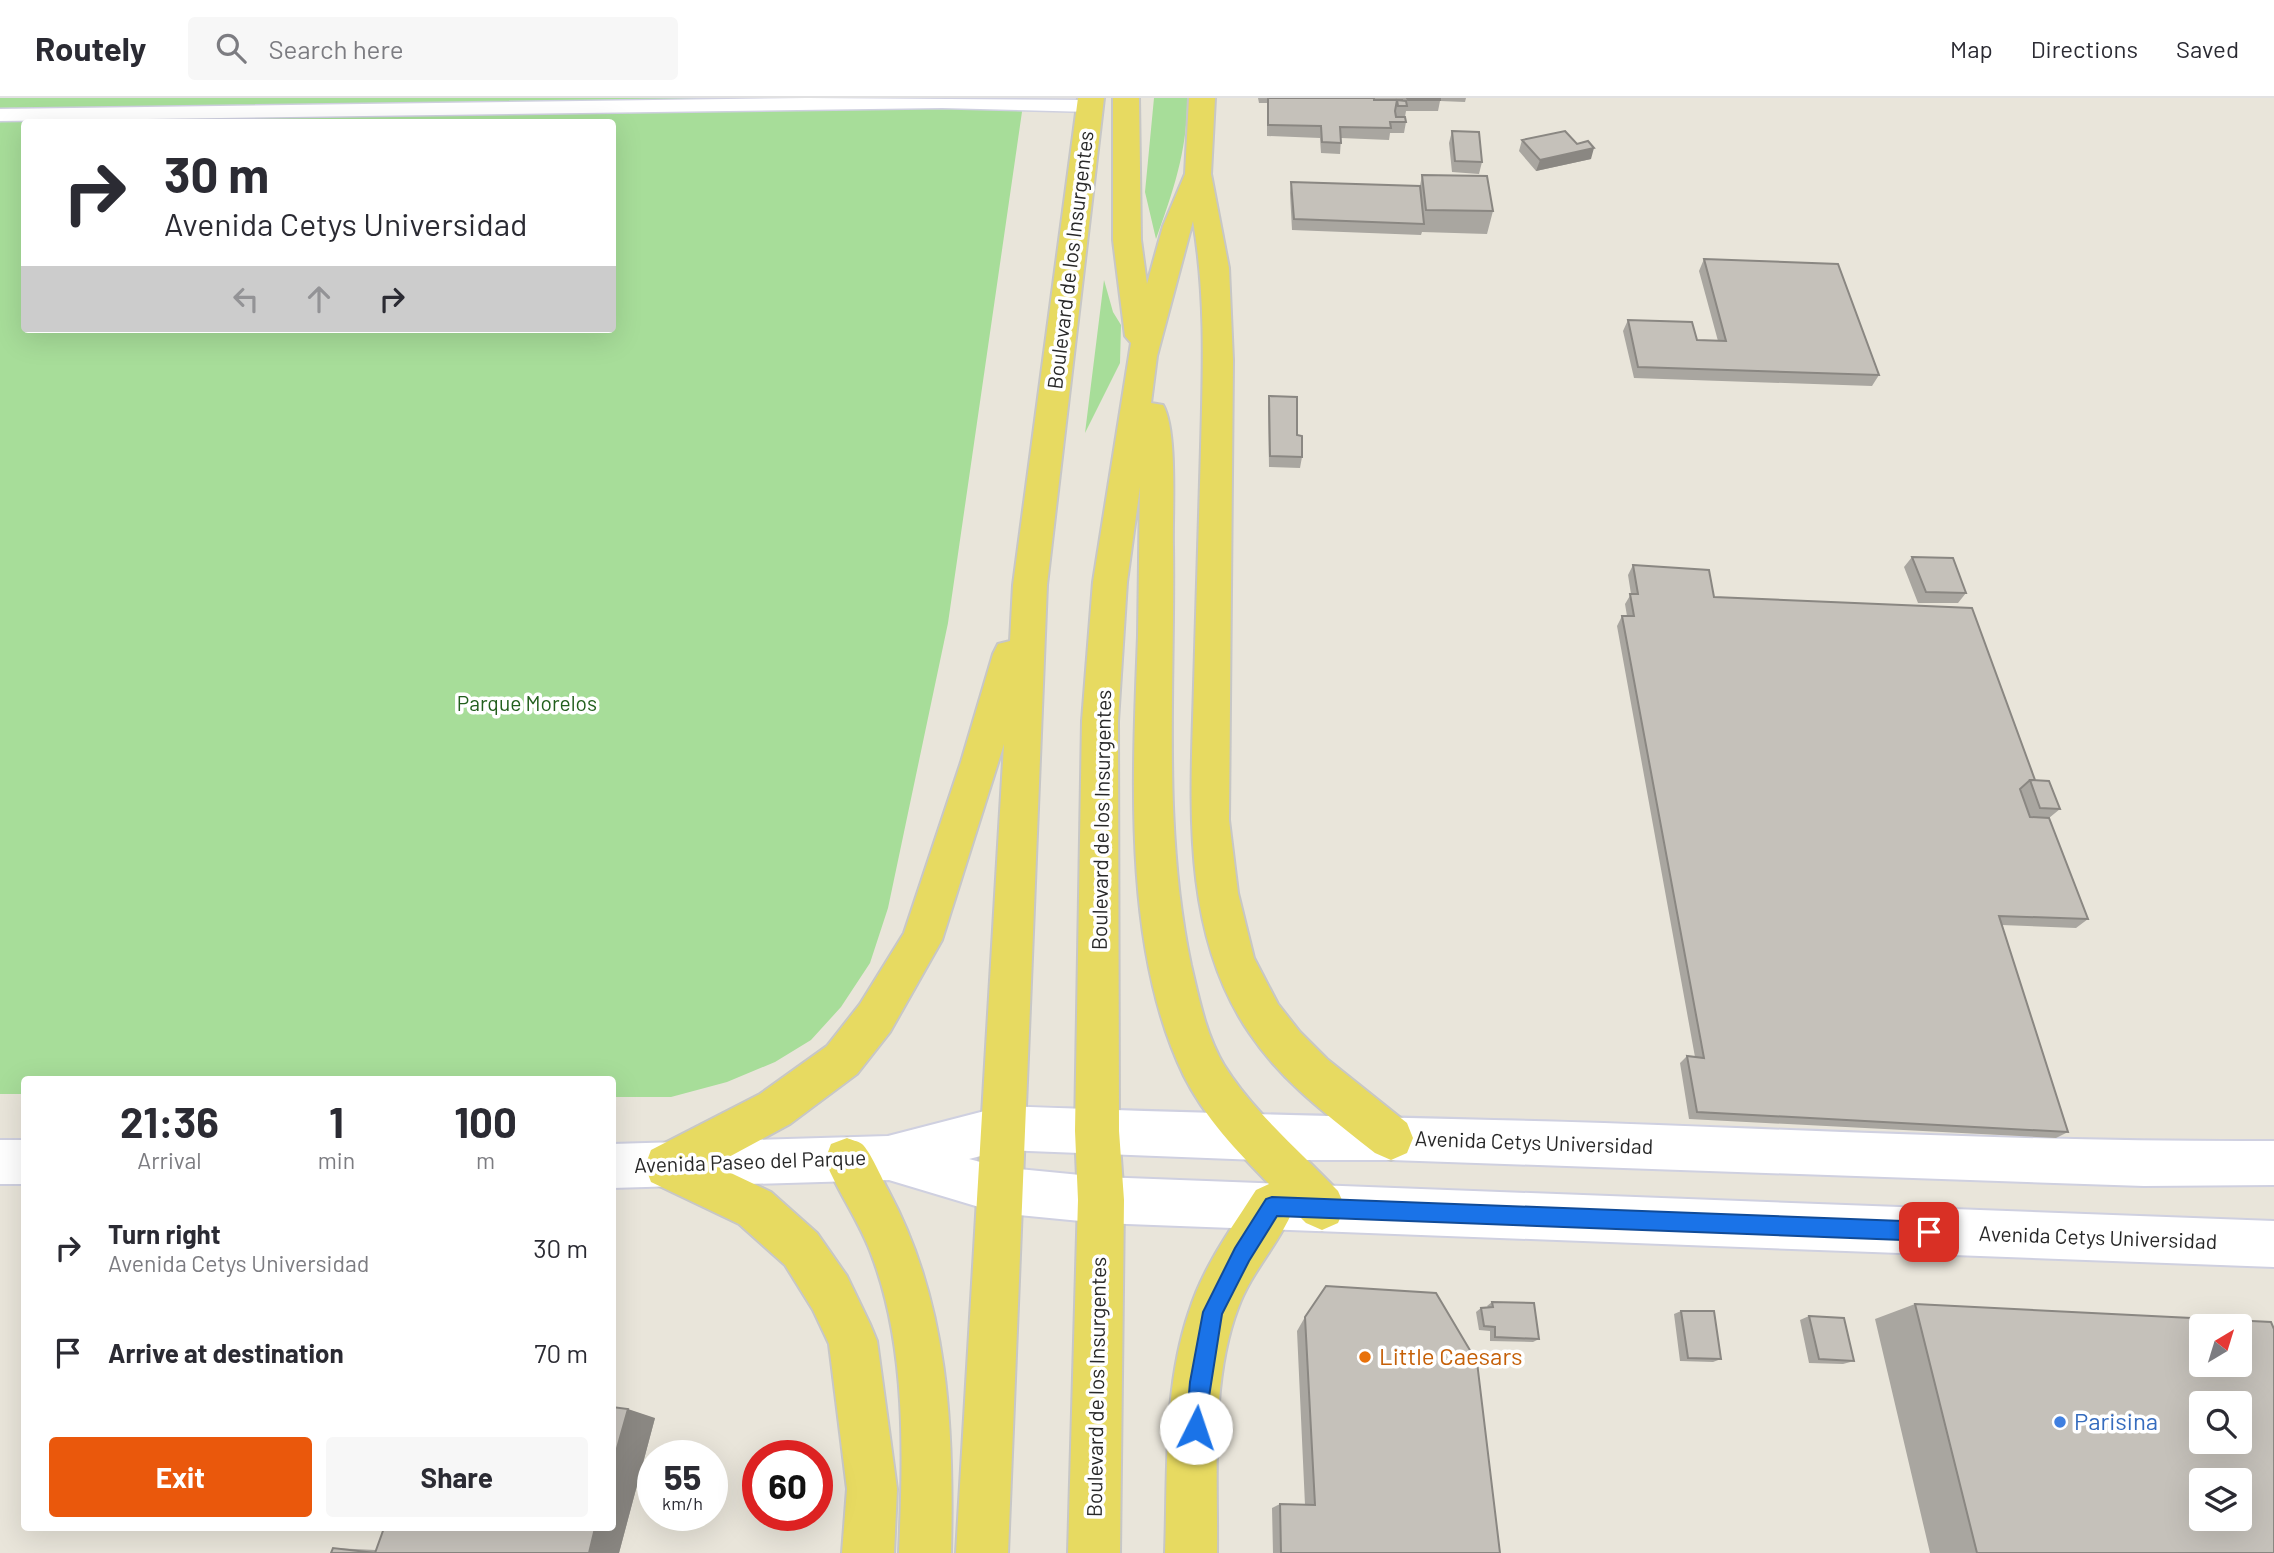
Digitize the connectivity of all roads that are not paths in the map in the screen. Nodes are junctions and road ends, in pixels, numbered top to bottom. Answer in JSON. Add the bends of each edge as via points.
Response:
{"nodes":[{"id":1,"x":1126,"y":98,"type":"edge"},
{"id":2,"x":1202,"y":98,"type":"edge"},
{"id":3,"x":946,"y":100,"type":"edge"},
{"id":4,"x":1091,"y":102,"type":"edge"},
{"id":5,"x":0,"y":115,"type":"edge"},
{"id":6,"x":1198,"y":174,"type":"junction"},
{"id":7,"x":1177,"y":226,"type":"junction"},
{"id":8,"x":1127,"y":240,"type":"junction"},
{"id":9,"x":1142,"y":356,"type":"junction"},
{"id":10,"x":1030,"y":585,"type":"junction"},
{"id":11,"x":1004,"y":1128,"type":"junction"},
{"id":12,"x":1097,"y":1131,"type":"junction"},
{"id":13,"x":1258,"y":1138,"type":"junction"},
{"id":14,"x":1391,"y":1138,"type":"junction"},
{"id":15,"x":867,"y":1159,"type":"junction"},
{"id":16,"x":0,"y":1162,"type":"edge"},
{"id":17,"x":21,"y":1162,"type":"edge"},
{"id":18,"x":2274,"y":1163,"type":"edge"},
{"id":19,"x":616,"y":1166,"type":"edge"},
{"id":20,"x":667,"y":1166,"type":"junction"},
{"id":21,"x":999,"y":1190,"type":"junction"},
{"id":22,"x":1101,"y":1200,"type":"junction"},
{"id":23,"x":1272,"y":1206,"type":"junction"},
{"id":24,"x":1322,"y":1207,"type":"junction"},
{"id":25,"x":2274,"y":1244,"type":"edge"},
{"id":26,"x":868,"y":1553,"type":"edge"},
{"id":27,"x":925,"y":1553,"type":"edge"},
{"id":28,"x":982,"y":1553,"type":"edge"},
{"id":29,"x":1094,"y":1553,"type":"edge"},
{"id":30,"x":1191,"y":1553,"type":"edge"}],
"edges":[{"from":1,"to":8,"type":"main road"},
{"from":2,"to":6,"type":"main road","name":"Boulevard de los Insurgentes"},
{"from":3,"to":4,"type":"lane"},
{"from":3,"to":5,"type":"lane"},
{"from":4,"to":10,"type":"main road","name":"Boulevard de los Insurgentes"},
{"from":6,"to":7,"type":"main road","name":"Boulevard de los Insurgentes"},
{"from":6,"to":14,"type":"main road","via":[[1215,268],[1218,360],[1210,820],[1215,884],[1237,969],[1252,1002],[1311,1074]]},
{"from":7,"to":8,"type":"main road","via":[[1165,246],[1149,248]]},
{"from":7,"to":9,"type":"main road","name":"Boulevard de los Insurgentes"},
{"from":8,"to":9,"type":"main road"},
{"from":9,"to":12,"type":"main road","name":"Boulevard de los Insurgentes","via":[[1110,582],[1100,721]]},
{"from":9,"to":13,"type":"main road","via":[[1154,424],[1157,557],[1152,753],[1158,902],[1181,1007],[1199,1062],[1216,1090]]},
{"from":10,"to":11,"type":"main road","name":"Boulevard de los Insurgentes"},
{"from":10,"to":20,"type":"main road","via":[[980,762],[922,940],[875,1018],[842,1060],[775,1109]]},
{"from":11,"to":12,"type":"main road","name":"Avenida Cetys Universidad"},
{"from":11,"to":15,"type":"main road","name":"Avenida Paseo del Parque"},
{"from":11,"to":21,"type":"main road","name":"Boulevard de los Insurgentes"},
{"from":12,"to":13,"type":"main road","name":"Avenida Cetys Universidad"},
{"from":12,"to":22,"type":"main road","name":"Boulevard de los Insurgentes"},
{"from":13,"to":14,"type":"main road","name":"Avenida Cetys Universidad"},
{"from":13,"to":24,"type":"main road"},
{"from":14,"to":18,"type":"main road","name":"Avenida Cetys Universidad","via":[[2144,1164]]},
{"from":15,"to":20,"type":"main road","name":"Avenida Paseo del Parque"},
{"from":15,"to":21,"type":"main road","name":"Avenida Paseo del Parque"},
{"from":15,"to":27,"type":"main road","via":[[912,1308],[928,1486]]},
{"from":16,"to":17,"type":"main road"},
{"from":19,"to":20,"type":"main road","name":"Avenida Paseo del Parque"},
{"from":20,"to":26,"type":"main road","via":[[755,1208],[802,1249],[830,1293],[853,1341],[872,1489]]},
{"from":21,"to":22,"type":"main road","name":"Avenida Cetys Universidad"},
{"from":21,"to":28,"type":"main road","name":"Boulevard de los Insurgentes"},
{"from":22,"to":23,"type":"main road","name":"Avenida Cetys Universidad"},
{"from":22,"to":29,"type":"main road","name":"Boulevard de los Insurgentes"},
{"from":23,"to":24,"type":"main road","name":"Avenida Cetys Universidad"},
{"from":23,"to":30,"type":"main road","via":[[1212,1312],[1200,1382]]},
{"from":24,"to":25,"type":"main road","name":"Avenida Cetys Universidad"}]}
